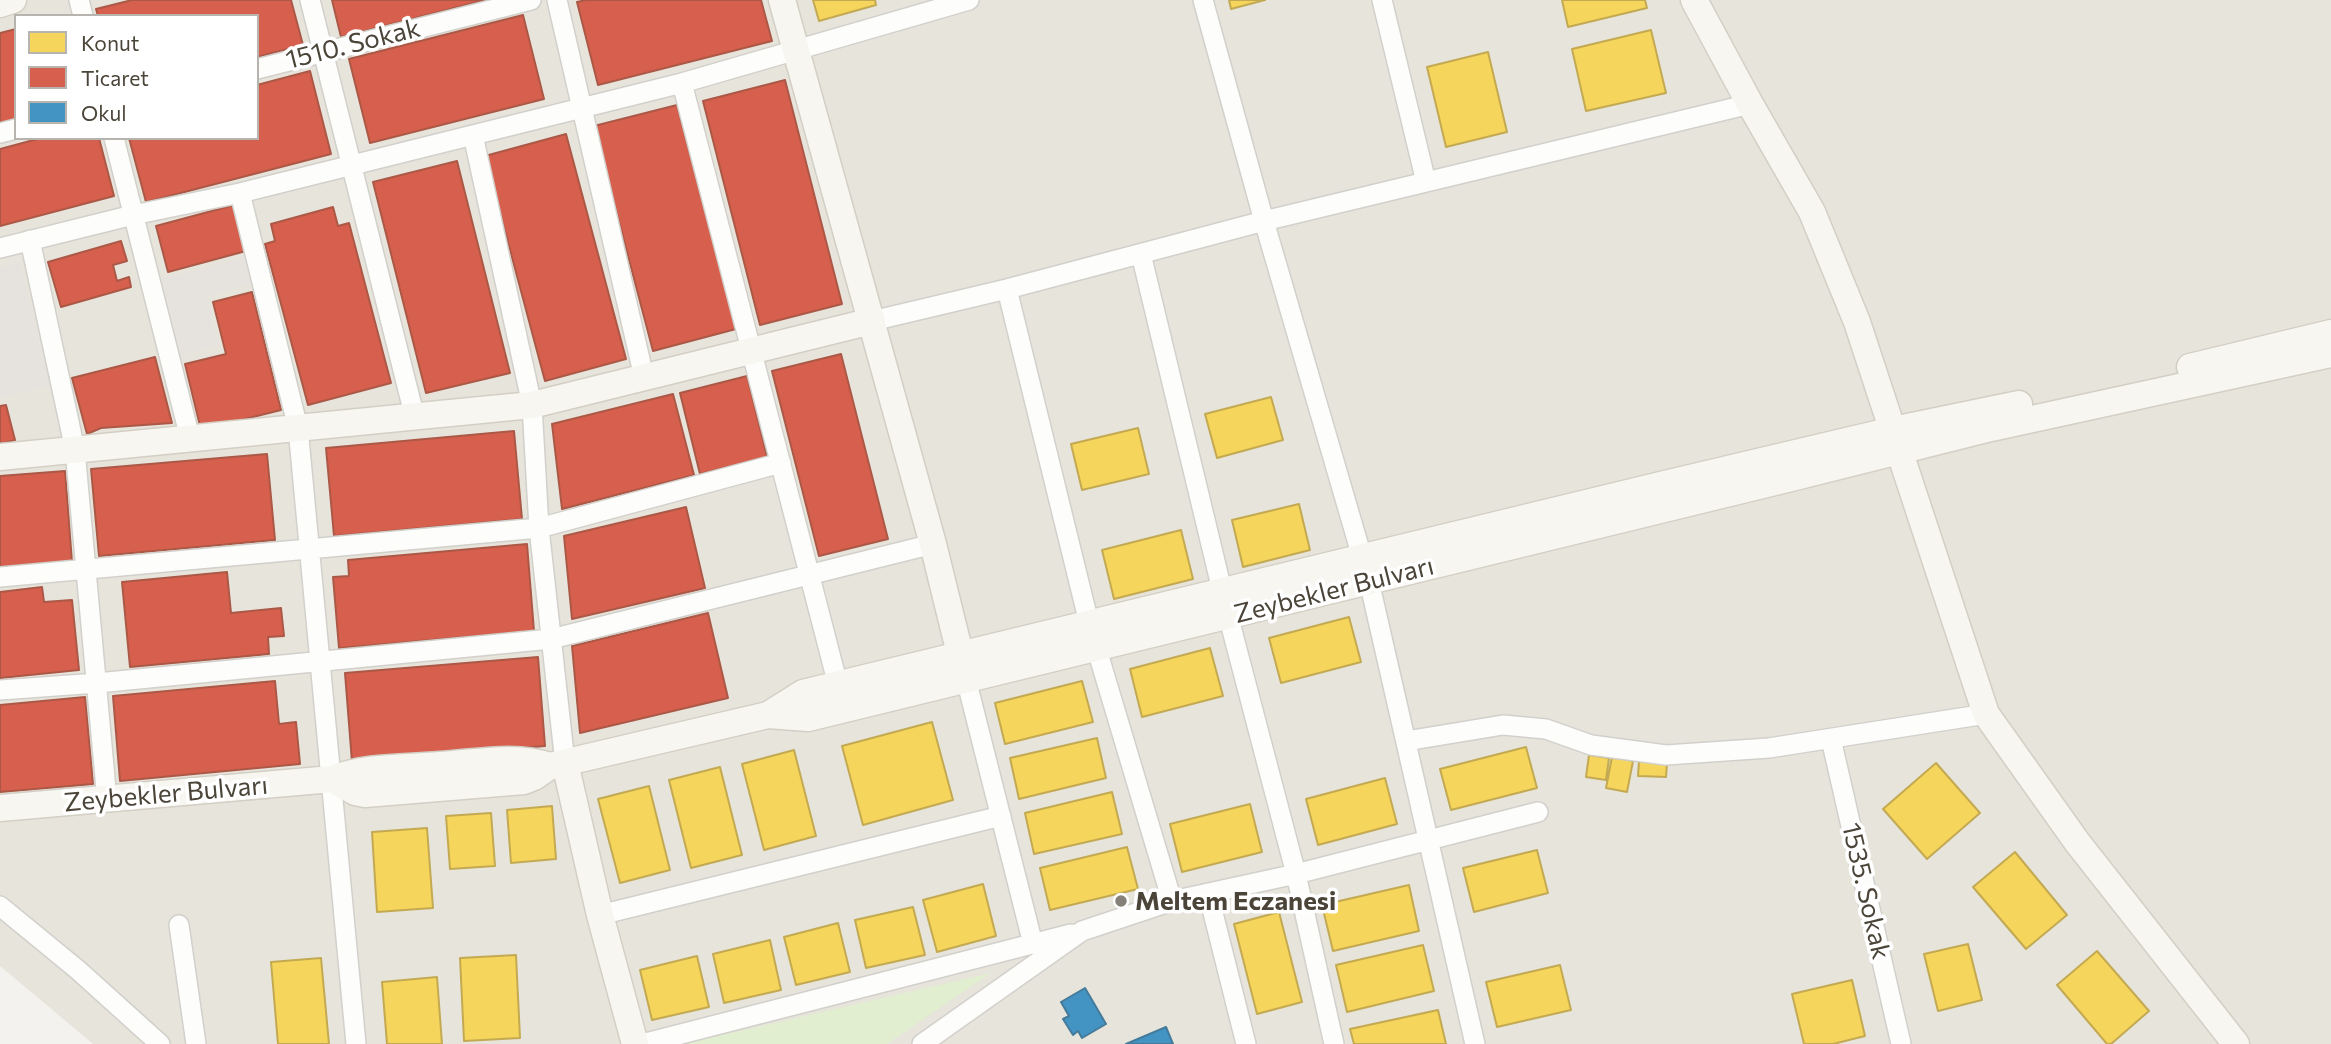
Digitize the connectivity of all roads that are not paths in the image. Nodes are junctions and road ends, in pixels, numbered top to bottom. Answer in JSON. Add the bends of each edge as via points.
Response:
{"nodes":[{"id":1,"x":13,"y":0,"type":"edge"},
{"id":2,"x":310,"y":0,"type":"edge"},
{"id":3,"x":531,"y":0,"type":"edge"},
{"id":4,"x":557,"y":0,"type":"edge"},
{"id":5,"x":782,"y":0,"type":"edge"},
{"id":6,"x":969,"y":0,"type":"edge"},
{"id":7,"x":1203,"y":0,"type":"edge"},
{"id":8,"x":1382,"y":0,"type":"edge"},
{"id":9,"x":1694,"y":0,"type":"edge"},
{"id":10,"x":0,"y":4,"type":"edge"},
{"id":11,"x":796,"y":51,"type":"junction"},
{"id":12,"x":323,"y":52,"type":"junction"},
{"id":13,"x":259,"y":68,"type":"edge"},
{"id":14,"x":682,"y":83,"type":"junction"},
{"id":15,"x":1750,"y":104,"type":"junction"},
{"id":16,"x":583,"y":107,"type":"junction"},
{"id":17,"x":473,"y":135,"type":"junction"},
{"id":18,"x":114,"y":140,"type":"edge"},
{"id":19,"x":353,"y":165,"type":"junction"},
{"id":20,"x":1426,"y":182,"type":"junction"},
{"id":21,"x":240,"y":192,"type":"junction"},
{"id":22,"x":133,"y":215,"type":"junction"},
{"id":23,"x":1264,"y":222,"type":"junction"},
{"id":24,"x":30,"y":240,"type":"junction"},
{"id":25,"x":0,"y":248,"type":"edge"},
{"id":26,"x":1142,"y":254,"type":"junction"},
{"id":27,"x":1007,"y":289,"type":"junction"},
{"id":28,"x":872,"y":321,"type":"junction"},
{"id":29,"x":2331,"y":334,"type":"edge"},
{"id":30,"x":752,"y":349,"type":"junction"},
{"id":31,"x":2331,"y":354,"type":"edge"},
{"id":32,"x":644,"y":377,"type":"junction"},
{"id":33,"x":533,"y":405,"type":"junction"},
{"id":34,"x":415,"y":418,"type":"junction"},
{"id":35,"x":298,"y":428,"type":"junction"},
{"id":36,"x":190,"y":438,"type":"junction"},
{"id":37,"x":1896,"y":441,"type":"junction"},
{"id":38,"x":75,"y":450,"type":"junction"},
{"id":39,"x":0,"y":457,"type":"edge"},
{"id":40,"x":781,"y":463,"type":"junction"},
{"id":41,"x":538,"y":528,"type":"junction"},
{"id":42,"x":933,"y":544,"type":"junction"},
{"id":43,"x":310,"y":549,"type":"junction"},
{"id":44,"x":87,"y":568,"type":"junction"},
{"id":45,"x":1366,"y":569,"type":"junction"},
{"id":46,"x":808,"y":575,"type":"junction"},
{"id":47,"x":0,"y":577,"type":"edge"},
{"id":48,"x":1225,"y":603,"type":"junction"},
{"id":49,"x":1093,"y":635,"type":"junction"},
{"id":50,"x":551,"y":639,"type":"junction"},
{"id":51,"x":319,"y":661,"type":"junction"},
{"id":52,"x":963,"y":667,"type":"junction"},
{"id":53,"x":97,"y":683,"type":"junction"},
{"id":54,"x":838,"y":685,"type":"junction"},
{"id":55,"x":0,"y":690,"type":"edge"},
{"id":56,"x":1986,"y":714,"type":"junction"},
{"id":57,"x":768,"y":715,"type":"junction"},
{"id":58,"x":1832,"y":739,"type":"junction"},
{"id":59,"x":1406,"y":741,"type":"junction"},
{"id":60,"x":558,"y":764,"type":"junction"},
{"id":61,"x":332,"y":779,"type":"junction"},
{"id":62,"x":107,"y":800,"type":"junction"},
{"id":63,"x":0,"y":808,"type":"edge"},
{"id":64,"x":1538,"y":812,"type":"dead end"},
{"id":65,"x":1001,"y":816,"type":"junction"},
{"id":66,"x":1430,"y":841,"type":"junction"},
{"id":67,"x":1296,"y":874,"type":"junction"},
{"id":68,"x":1208,"y":893,"type":"junction"},
{"id":69,"x":1172,"y":901,"type":"junction"},
{"id":70,"x":0,"y":906,"type":"edge"},
{"id":71,"x":600,"y":915,"type":"junction"},
{"id":72,"x":179,"y":925,"type":"dead end"},
{"id":73,"x":1082,"y":931,"type":"junction"},
{"id":74,"x":1033,"y":944,"type":"junction"},
{"id":75,"x":160,"y":1044,"type":"edge"},
{"id":76,"x":196,"y":1044,"type":"edge"},
{"id":77,"x":356,"y":1044,"type":"edge"},
{"id":78,"x":635,"y":1044,"type":"edge"},
{"id":79,"x":642,"y":1044,"type":"edge"},
{"id":80,"x":922,"y":1044,"type":"edge"},
{"id":81,"x":1246,"y":1044,"type":"edge"},
{"id":82,"x":1334,"y":1044,"type":"edge"},
{"id":83,"x":1475,"y":1044,"type":"edge"},
{"id":84,"x":1901,"y":1044,"type":"edge"},
{"id":85,"x":2236,"y":1044,"type":"edge"}],
"edges":[{"from":1,"to":10,"type":"street"},
{"from":2,"to":12,"type":"street"},
{"from":3,"to":12,"type":"street","name":"1510. Sokak"},
{"from":4,"to":16,"type":"street"},
{"from":5,"to":11,"type":"street"},
{"from":6,"to":11,"type":"street"},
{"from":7,"to":23,"type":"street"},
{"from":8,"to":20,"type":"street"},
{"from":9,"to":15,"type":"street"},
{"from":11,"to":14,"type":"street"},
{"from":11,"to":28,"type":"street"},
{"from":12,"to":13,"type":"street","name":"1510. Sokak"},
{"from":12,"to":19,"type":"street"},
{"from":14,"to":16,"type":"street"},
{"from":14,"to":30,"type":"street"},
{"from":15,"to":20,"type":"street"},
{"from":15,"to":37,"type":"street","via":[[1812,212],[1857,322]]},
{"from":16,"to":17,"type":"street"},
{"from":16,"to":32,"type":"street"},
{"from":17,"to":19,"type":"street"},
{"from":17,"to":33,"type":"street"},
{"from":18,"to":22,"type":"street"},
{"from":19,"to":21,"type":"street"},
{"from":19,"to":34,"type":"street"},
{"from":20,"to":23,"type":"street"},
{"from":21,"to":22,"type":"street"},
{"from":21,"to":35,"type":"street"},
{"from":22,"to":24,"type":"street"},
{"from":22,"to":36,"type":"street"},
{"from":23,"to":26,"type":"street"},
{"from":23,"to":45,"type":"street"},
{"from":24,"to":25,"type":"street"},
{"from":24,"to":38,"type":"street"},
{"from":26,"to":27,"type":"street"},
{"from":26,"to":48,"type":"street"},
{"from":27,"to":28,"type":"street"},
{"from":27,"to":49,"type":"street"},
{"from":28,"to":30,"type":"street"},
{"from":28,"to":42,"type":"street"},
{"from":29,"to":37,"type":"street"},
{"from":30,"to":32,"type":"street"},
{"from":30,"to":40,"type":"street"},
{"from":31,"to":37,"type":"street","via":[[1991,428]]},
{"from":32,"to":33,"type":"street"},
{"from":33,"to":34,"type":"street"},
{"from":33,"to":41,"type":"street"},
{"from":34,"to":35,"type":"street"},
{"from":35,"to":36,"type":"street"},
{"from":35,"to":43,"type":"street"},
{"from":36,"to":38,"type":"street"},
{"from":37,"to":45,"type":"street","name":"Zeybekler Bulvarı"},
{"from":37,"to":56,"type":"street"},
{"from":38,"to":39,"type":"street"},
{"from":38,"to":44,"type":"street"},
{"from":40,"to":41,"type":"street"},
{"from":40,"to":46,"type":"street"},
{"from":41,"to":43,"type":"street"},
{"from":41,"to":50,"type":"street"},
{"from":42,"to":46,"type":"street"},
{"from":42,"to":52,"type":"street"},
{"from":43,"to":44,"type":"street"},
{"from":43,"to":51,"type":"street"},
{"from":44,"to":47,"type":"street"},
{"from":44,"to":53,"type":"street"},
{"from":45,"to":48,"type":"street","name":"Zeybekler Bulvarı"},
{"from":45,"to":59,"type":"street"},
{"from":46,"to":50,"type":"street"},
{"from":46,"to":54,"type":"street"},
{"from":48,"to":49,"type":"street","name":"Zeybekler Bulvarı"},
{"from":48,"to":67,"type":"street"},
{"from":49,"to":52,"type":"street","name":"Zeybekler Bulvarı"},
{"from":49,"to":69,"type":"street"},
{"from":50,"to":51,"type":"street"},
{"from":50,"to":60,"type":"street"},
{"from":51,"to":53,"type":"street"},
{"from":51,"to":61,"type":"street"},
{"from":52,"to":54,"type":"street","name":"Zeybekler Bulvarı"},
{"from":52,"to":57,"type":"street","name":"Zeybekler Bulvarı","via":[[808,718]]},
{"from":52,"to":65,"type":"street"},
{"from":53,"to":55,"type":"street"},
{"from":53,"to":62,"type":"street"},
{"from":54,"to":57,"type":"street","name":"Zeybekler Bulvarı","via":[[803,693]]},
{"from":56,"to":58,"type":"street"},
{"from":56,"to":85,"type":"street","via":[[2077,842]]},
{"from":57,"to":60,"type":"street","name":"Zeybekler Bulvarı"},
{"from":58,"to":59,"type":"street","via":[[1665,755],[1591,745],[1546,729],[1503,725]]},
{"from":58,"to":84,"type":"street","name":"1535. Sokak"},
{"from":59,"to":66,"type":"street"},
{"from":60,"to":61,"type":"street","name":"Zeybekler Bulvarı","via":[[502,761],[361,770]]},
{"from":60,"to":71,"type":"street"},
{"from":61,"to":62,"type":"street","name":"Zeybekler Bulvarı"},
{"from":61,"to":77,"type":"street"},
{"from":62,"to":63,"type":"street","name":"Zeybekler Bulvarı"},
{"from":64,"to":66,"type":"street"},
{"from":65,"to":71,"type":"street"},
{"from":65,"to":74,"type":"street"},
{"from":66,"to":67,"type":"street"},
{"from":66,"to":83,"type":"street"},
{"from":67,"to":68,"type":"street"},
{"from":67,"to":82,"type":"street"},
{"from":68,"to":69,"type":"street"},
{"from":68,"to":81,"type":"street"},
{"from":69,"to":73,"type":"street"},
{"from":70,"to":75,"type":"street"},
{"from":71,"to":78,"type":"street"},
{"from":72,"to":76,"type":"street"},
{"from":73,"to":74,"type":"street"},
{"from":73,"to":80,"type":"street"},
{"from":74,"to":79,"type":"street"}]}
